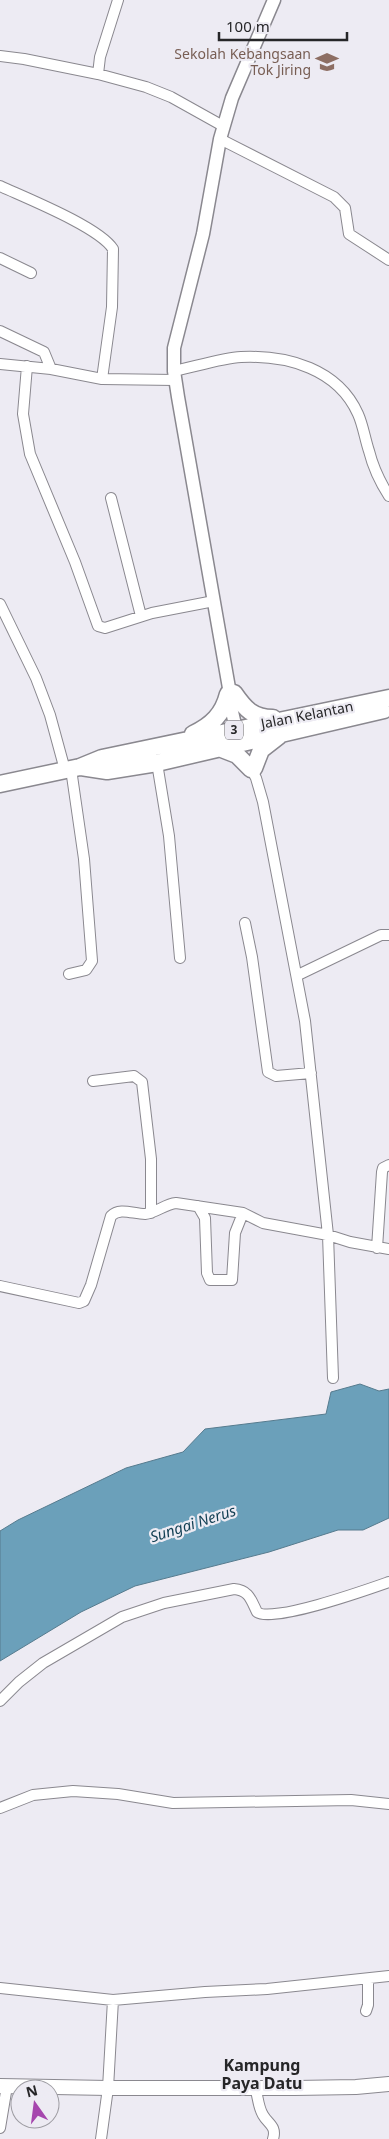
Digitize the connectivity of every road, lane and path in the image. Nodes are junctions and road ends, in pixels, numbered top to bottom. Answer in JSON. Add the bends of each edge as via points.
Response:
{"nodes":[{"id":1,"x":118,"y":0,"type":"edge"},
{"id":2,"x":274,"y":0,"type":"edge"},
{"id":3,"x":0,"y":56,"type":"edge"},
{"id":4,"x":98,"y":74,"type":"junction"},
{"id":5,"x":223,"y":126,"type":"junction"},
{"id":6,"x":220,"y":139,"type":"junction"},
{"id":7,"x":0,"y":186,"type":"edge"},
{"id":8,"x":0,"y":258,"type":"edge"},
{"id":9,"x":389,"y":260,"type":"edge"},
{"id":10,"x":31,"y":273,"type":"dead end"},
{"id":11,"x":0,"y":331,"type":"edge"},
{"id":12,"x":0,"y":364,"type":"edge"},
{"id":13,"x":27,"y":366,"type":"junction"},
{"id":14,"x":51,"y":369,"type":"junction"},
{"id":15,"x":174,"y":376,"type":"junction"},
{"id":16,"x":102,"y":379,"type":"junction"},
{"id":17,"x":389,"y":496,"type":"edge"},
{"id":18,"x":111,"y":498,"type":"dead end"},
{"id":19,"x":214,"y":601,"type":"junction"},
{"id":20,"x":0,"y":604,"type":"edge"},
{"id":21,"x":141,"y":616,"type":"junction"},
{"id":22,"x":231,"y":691,"type":"junction"},
{"id":23,"x":389,"y":698,"type":"edge"},
{"id":24,"x":389,"y":709,"type":"edge"},
{"id":25,"x":304,"y":716,"type":"junction"},
{"id":26,"x":284,"y":732,"type":"junction"},
{"id":27,"x":241,"y":736,"type":"junction"},
{"id":28,"x":173,"y":744,"type":"junction"},
{"id":29,"x":219,"y":748,"type":"junction"},
{"id":30,"x":157,"y":763,"type":"junction"},
{"id":31,"x":72,"y":769,"type":"junction"},
{"id":32,"x":253,"y":770,"type":"junction"},
{"id":33,"x":0,"y":784,"type":"edge"},
{"id":34,"x":245,"y":924,"type":"dead end"},
{"id":35,"x":389,"y":935,"type":"edge"},
{"id":36,"x":180,"y":958,"type":"dead end"},
{"id":37,"x":69,"y":974,"type":"dead end"},
{"id":38,"x":298,"y":975,"type":"junction"},
{"id":39,"x":311,"y":1073,"type":"junction"},
{"id":40,"x":92,"y":1081,"type":"dead end"},
{"id":41,"x":389,"y":1165,"type":"edge"},
{"id":42,"x":198,"y":1206,"type":"junction"},
{"id":43,"x":151,"y":1213,"type":"junction"},
{"id":44,"x":243,"y":1213,"type":"junction"},
{"id":45,"x":328,"y":1234,"type":"junction"},
{"id":46,"x":377,"y":1248,"type":"junction"},
{"id":47,"x":389,"y":1249,"type":"edge"},
{"id":48,"x":0,"y":1286,"type":"edge"},
{"id":49,"x":333,"y":1378,"type":"dead end"},
{"id":50,"x":389,"y":1582,"type":"edge"},
{"id":51,"x":0,"y":1701,"type":"edge"},
{"id":52,"x":389,"y":1804,"type":"edge"},
{"id":53,"x":0,"y":1808,"type":"edge"},
{"id":54,"x":389,"y":1976,"type":"edge"},
{"id":55,"x":368,"y":1978,"type":"junction"},
{"id":56,"x":0,"y":1988,"type":"edge"},
{"id":57,"x":113,"y":2000,"type":"junction"},
{"id":58,"x":366,"y":2011,"type":"dead end"},
{"id":59,"x":389,"y":2084,"type":"edge"},
{"id":60,"x":3,"y":2086,"type":"edge"},
{"id":61,"x":256,"y":2087,"type":"junction"},
{"id":62,"x":108,"y":2088,"type":"junction"},
{"id":63,"x":0,"y":2128,"type":"edge"},
{"id":64,"x":101,"y":2139,"type":"edge"},
{"id":65,"x":274,"y":2139,"type":"edge"}],
"edges":[{"from":1,"to":4,"type":"street","via":[[100,57]]},
{"from":2,"to":5,"type":"street"},
{"from":3,"to":4,"type":"street"},
{"from":4,"to":5,"type":"street","via":[[157,90]]},
{"from":5,"to":6,"type":"street"},
{"from":6,"to":9,"type":"street","via":[[334,197],[345,208],[349,234]]},
{"from":6,"to":15,"type":"street","via":[[202,234],[176,338]]},
{"from":7,"to":16,"type":"street","via":[[94,232],[113,249],[112,307]]},
{"from":8,"to":10,"type":"street"},
{"from":11,"to":14,"type":"street","via":[[44,352]]},
{"from":12,"to":13,"type":"street"},
{"from":13,"to":14,"type":"street"},
{"from":13,"to":21,"type":"street","via":[[23,414],[30,454],[75,562],[95,621],[105,628]]},
{"from":14,"to":16,"type":"street"},
{"from":15,"to":16,"type":"street"},
{"from":15,"to":17,"type":"street","via":[[240,357],[281,360],[318,370],[341,387],[359,415],[376,471]]},
{"from":15,"to":19,"type":"street"},
{"from":18,"to":21,"type":"street"},
{"from":19,"to":21,"type":"street"},
{"from":19,"to":22,"type":"street"},
{"from":20,"to":31,"type":"street","via":[[36,678]]},
{"from":22,"to":25,"type":"highway","via":[[254,716]]},
{"from":22,"to":27,"type":"street"},
{"from":22,"to":28,"type":"highway","via":[[224,707],[211,723]]},
{"from":23,"to":25,"type":"highway","name":"Jalan Kelantan","number":"3"},
{"from":24,"to":26,"type":"highway","name":"Jalan Kelantan","number":"3"},
{"from":25,"to":27,"type":"highway","name":"Jalan Kelantan","number":"3"},
{"from":26,"to":27,"type":"highway","name":"Jalan Kelantan","number":"3"},
{"from":26,"to":32,"type":"highway","via":[[261,750]]},
{"from":27,"to":28,"type":"highway","name":"Jalan Kelantan","number":"3"},
{"from":27,"to":29,"type":"highway","name":"Jalan Kelantan","number":"3"},
{"from":27,"to":32,"type":"street"},
{"from":28,"to":31,"type":"highway","name":"Jalan Kelantan","number":"3","via":[[102,758]]},
{"from":29,"to":30,"type":"highway","name":"Jalan Kelantan","number":"3"},
{"from":29,"to":32,"type":"highway","via":[[237,755]]},
{"from":30,"to":31,"type":"highway","name":"Jalan Kelantan","number":"3","via":[[107,770]]},
{"from":30,"to":36,"type":"street","via":[[169,836]]},
{"from":31,"to":33,"type":"highway","name":"Jalan Kelantan","number":"3"},
{"from":31,"to":37,"type":"street","via":[[84,859],[92,960],[86,970]]},
{"from":32,"to":38,"type":"street","via":[[263,802]]},
{"from":34,"to":39,"type":"street","via":[[268,1072],[276,1076]]},
{"from":35,"to":38,"type":"street","via":[[381,935]]},
{"from":38,"to":39,"type":"street"},
{"from":39,"to":45,"type":"street"},
{"from":40,"to":43,"type":"street","via":[[134,1076],[142,1082],[151,1159]]},
{"from":41,"to":46,"type":"street","via":[[382,1172]]},
{"from":42,"to":43,"type":"street","via":[[170,1203]]},
{"from":42,"to":44,"type":"street"},
{"from":42,"to":44,"type":"street","via":[[205,1218],[207,1273],[213,1281],[232,1280],[235,1233]]},
{"from":43,"to":48,"type":"street","via":[[119,1211],[111,1216],[84,1301],[79,1303]]},
{"from":44,"to":45,"type":"street","via":[[263,1223]]},
{"from":45,"to":46,"type":"street"},
{"from":45,"to":49,"type":"street"},
{"from":46,"to":47,"type":"street"},
{"from":50,"to":51,"type":"street","via":[[345,1597],[264,1616],[257,1612],[248,1594],[234,1589],[147,1608],[122,1617],[43,1663]]},
{"from":52,"to":53,"type":"street","via":[[351,1800],[172,1803],[73,1791],[33,1795]]},
{"from":54,"to":55,"type":"street"},
{"from":55,"to":57,"type":"street"},
{"from":55,"to":58,"type":"street"},
{"from":56,"to":57,"type":"street"},
{"from":57,"to":62,"type":"street"},
{"from":59,"to":61,"type":"main road"},
{"from":60,"to":62,"type":"main road"},
{"from":60,"to":63,"type":"street"},
{"from":61,"to":62,"type":"main road"},
{"from":61,"to":65,"type":"street","via":[[263,2115],[274,2131]]},
{"from":62,"to":64,"type":"street"}]}
